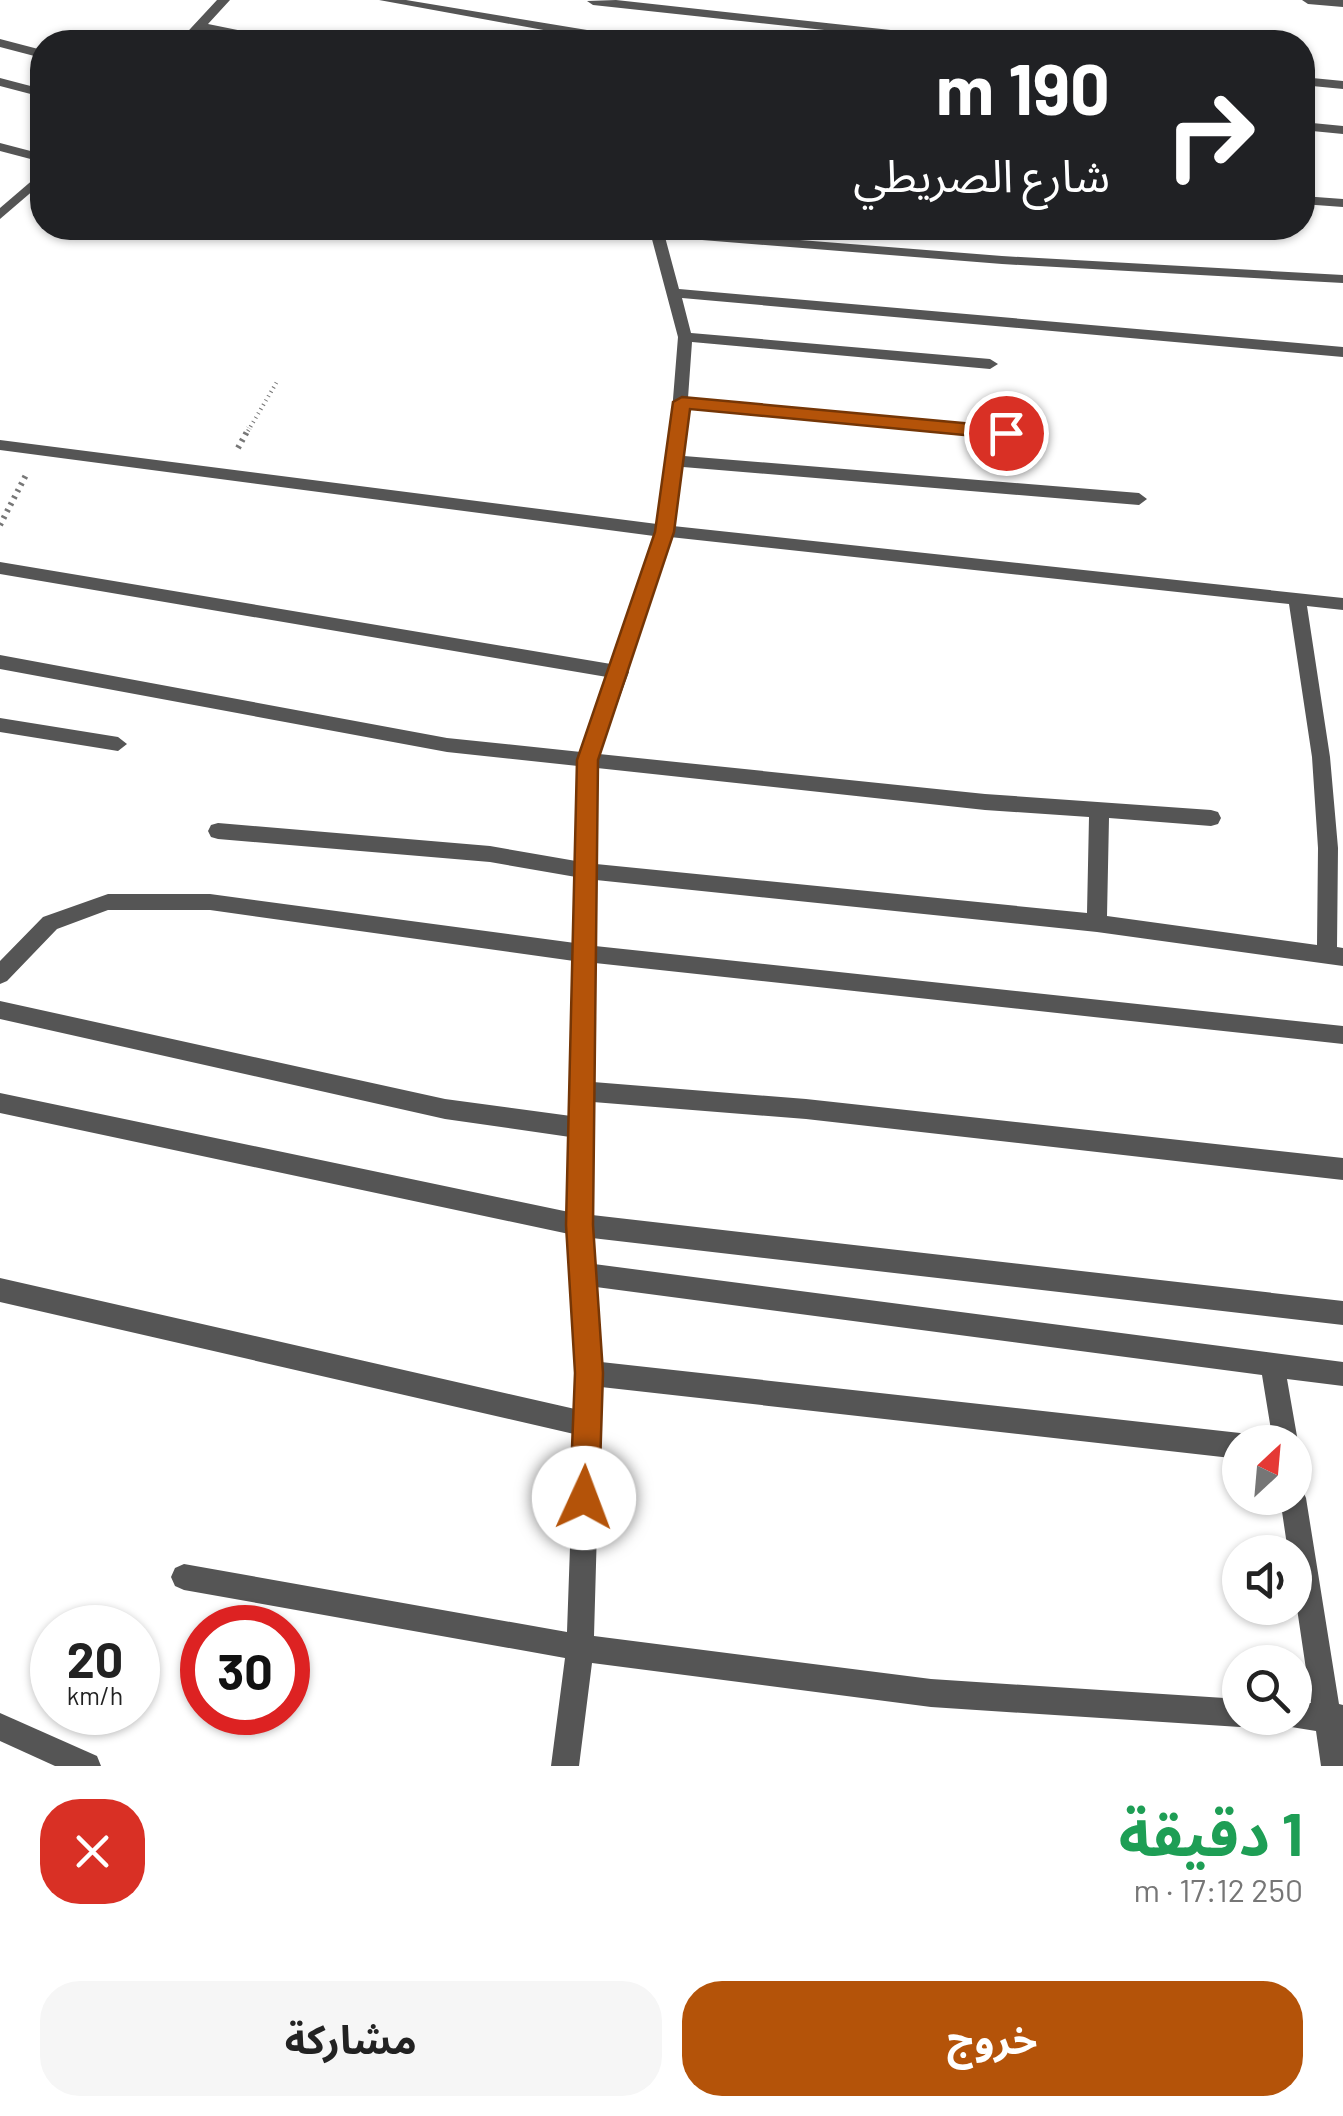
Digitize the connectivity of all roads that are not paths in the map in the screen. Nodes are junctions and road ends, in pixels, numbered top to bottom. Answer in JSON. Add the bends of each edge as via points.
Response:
{"nodes":[{"id":1,"x":224,"y":0,"type":"edge"},
{"id":2,"x":385,"y":0,"type":"edge"},
{"id":3,"x":593,"y":0,"type":"edge"},
{"id":4,"x":1308,"y":0,"type":"edge"},
{"id":5,"x":1343,"y":3,"type":"edge"},
{"id":6,"x":200,"y":26,"type":"junction"},
{"id":7,"x":196,"y":30,"type":"edge"},
{"id":8,"x":223,"y":30,"type":"edge"},
{"id":9,"x":544,"y":30,"type":"edge"},
{"id":10,"x":588,"y":30,"type":"edge"},
{"id":11,"x":858,"y":30,"type":"edge"},
{"id":12,"x":0,"y":43,"type":"edge"},
{"id":13,"x":30,"y":51,"type":"edge"},
{"id":14,"x":0,"y":82,"type":"edge"},
{"id":15,"x":1315,"y":82,"type":"edge"},
{"id":16,"x":1343,"y":85,"type":"edge"},
{"id":17,"x":30,"y":90,"type":"edge"},
{"id":18,"x":1315,"y":127,"type":"edge"},
{"id":19,"x":1343,"y":130,"type":"edge"},
{"id":20,"x":0,"y":147,"type":"edge"},
{"id":21,"x":30,"y":155,"type":"edge"},
{"id":22,"x":30,"y":185,"type":"edge"},
{"id":23,"x":1315,"y":201,"type":"edge"},
{"id":24,"x":6,"y":202,"type":"edge"},
{"id":25,"x":1343,"y":203,"type":"edge"},
{"id":26,"x":0,"y":214,"type":"edge"},
{"id":27,"x":660,"y":240,"type":"edge"},
{"id":28,"x":772,"y":240,"type":"edge"},
{"id":29,"x":1343,"y":279,"type":"edge"},
{"id":30,"x":676,"y":293,"type":"junction"},
{"id":31,"x":686,"y":337,"type":"junction"},
{"id":32,"x":1343,"y":352,"type":"edge"},
{"id":33,"x":990,"y":364,"type":"dead end"},
{"id":34,"x":682,"y":402,"type":"junction"},
{"id":35,"x":1006,"y":433,"type":"dead end"},
{"id":36,"x":0,"y":446,"type":"edge"},
{"id":37,"x":676,"y":460,"type":"junction"},
{"id":38,"x":1139,"y":499,"type":"dead end"},
{"id":39,"x":664,"y":532,"type":"junction"},
{"id":40,"x":0,"y":568,"type":"edge"},
{"id":41,"x":1297,"y":597,"type":"junction"},
{"id":42,"x":1343,"y":604,"type":"edge"},
{"id":43,"x":0,"y":662,"type":"edge"},
{"id":44,"x":620,"y":672,"type":"junction"},
{"id":45,"x":0,"y":725,"type":"edge"},
{"id":46,"x":118,"y":744,"type":"dead end"},
{"id":47,"x":588,"y":760,"type":"junction"},
{"id":48,"x":1099,"y":809,"type":"junction"},
{"id":49,"x":1211,"y":818,"type":"dead end"},
{"id":50,"x":218,"y":832,"type":"dead end"},
{"id":51,"x":586,"y":871,"type":"junction"},
{"id":52,"x":1097,"y":923,"type":"junction"},
{"id":53,"x":582,"y":953,"type":"junction"},
{"id":54,"x":1335,"y":956,"type":"edge"},
{"id":55,"x":0,"y":975,"type":"edge"},
{"id":56,"x":0,"y":1010,"type":"edge"},
{"id":57,"x":1343,"y":1035,"type":"edge"},
{"id":58,"x":582,"y":1091,"type":"junction"},
{"id":59,"x":0,"y":1103,"type":"edge"},
{"id":60,"x":581,"y":1128,"type":"junction"},
{"id":61,"x":1343,"y":1169,"type":"edge"},
{"id":62,"x":580,"y":1225,"type":"junction"},
{"id":63,"x":582,"y":1274,"type":"junction"},
{"id":64,"x":0,"y":1290,"type":"edge"},
{"id":65,"x":1343,"y":1313,"type":"edge"},
{"id":66,"x":1272,"y":1365,"type":"junction"},
{"id":67,"x":589,"y":1373,"type":"junction"},
{"id":68,"x":1343,"y":1374,"type":"edge"},
{"id":69,"x":586,"y":1424,"type":"junction"},
{"id":70,"x":1282,"y":1425,"type":"edge"},
{"id":71,"x":1222,"y":1444,"type":"edge"},
{"id":72,"x":1297,"y":1515,"type":"edge"},
{"id":73,"x":184,"y":1576,"type":"dead end"},
{"id":74,"x":580,"y":1648,"type":"junction"},
{"id":75,"x":1222,"y":1711,"type":"edge"},
{"id":76,"x":1336,"y":1718,"type":"edge"},
{"id":77,"x":0,"y":1727,"type":"edge"},
{"id":78,"x":87,"y":1766,"type":"edge"},
{"id":79,"x":565,"y":1766,"type":"edge"},
{"id":80,"x":1336,"y":1766,"type":"edge"}],
"edges":[{"from":1,"to":6,"type":"street"},
{"from":2,"to":9,"type":"street"},
{"from":3,"to":10,"type":"street"},
{"from":3,"to":11,"type":"street"},
{"from":4,"to":5,"type":"street"},
{"from":6,"to":7,"type":"street"},
{"from":6,"to":8,"type":"street"},
{"from":12,"to":13,"type":"street"},
{"from":14,"to":17,"type":"street"},
{"from":15,"to":16,"type":"street"},
{"from":18,"to":19,"type":"street"},
{"from":20,"to":21,"type":"street"},
{"from":22,"to":24,"type":"street"},
{"from":23,"to":25,"type":"street"},
{"from":24,"to":26,"type":"street"},
{"from":27,"to":30,"type":"street"},
{"from":28,"to":29,"type":"street"},
{"from":30,"to":31,"type":"street"},
{"from":30,"to":32,"type":"street"},
{"from":31,"to":33,"type":"street"},
{"from":31,"to":34,"type":"street"},
{"from":34,"to":35,"type":"street"},
{"from":34,"to":37,"type":"street"},
{"from":36,"to":39,"type":"street"},
{"from":37,"to":38,"type":"street"},
{"from":37,"to":39,"type":"street"},
{"from":39,"to":41,"type":"street"},
{"from":39,"to":44,"type":"street"},
{"from":40,"to":44,"type":"street"},
{"from":41,"to":42,"type":"street"},
{"from":41,"to":54,"type":"street","via":[[1321,757]]},
{"from":43,"to":47,"type":"street","via":[[377,733]]},
{"from":44,"to":47,"type":"street"},
{"from":45,"to":46,"type":"street"},
{"from":47,"to":48,"type":"street"},
{"from":47,"to":51,"type":"street"},
{"from":48,"to":49,"type":"street"},
{"from":48,"to":52,"type":"street"},
{"from":50,"to":51,"type":"street","via":[[490,854]]},
{"from":51,"to":52,"type":"street"},
{"from":51,"to":53,"type":"street"},
{"from":52,"to":54,"type":"street"},
{"from":53,"to":55,"type":"street","via":[[210,902],[150,900],[108,902],[50,923]]},
{"from":53,"to":57,"type":"street"},
{"from":53,"to":58,"type":"street"},
{"from":56,"to":60,"type":"street","via":[[444,1109]]},
{"from":58,"to":60,"type":"street"},
{"from":58,"to":61,"type":"street"},
{"from":59,"to":62,"type":"street"},
{"from":60,"to":62,"type":"street"},
{"from":62,"to":63,"type":"street"},
{"from":62,"to":65,"type":"street"},
{"from":63,"to":66,"type":"street"},
{"from":63,"to":67,"type":"street"},
{"from":64,"to":69,"type":"street"},
{"from":66,"to":68,"type":"street"},
{"from":66,"to":70,"type":"street"},
{"from":67,"to":69,"type":"street"},
{"from":67,"to":71,"type":"street"},
{"from":69,"to":74,"type":"street"},
{"from":72,"to":76,"type":"street"},
{"from":73,"to":74,"type":"street"},
{"from":74,"to":75,"type":"street","via":[[932,1693]]},
{"from":74,"to":79,"type":"street"},
{"from":76,"to":80,"type":"street"},
{"from":77,"to":78,"type":"street"}]}
